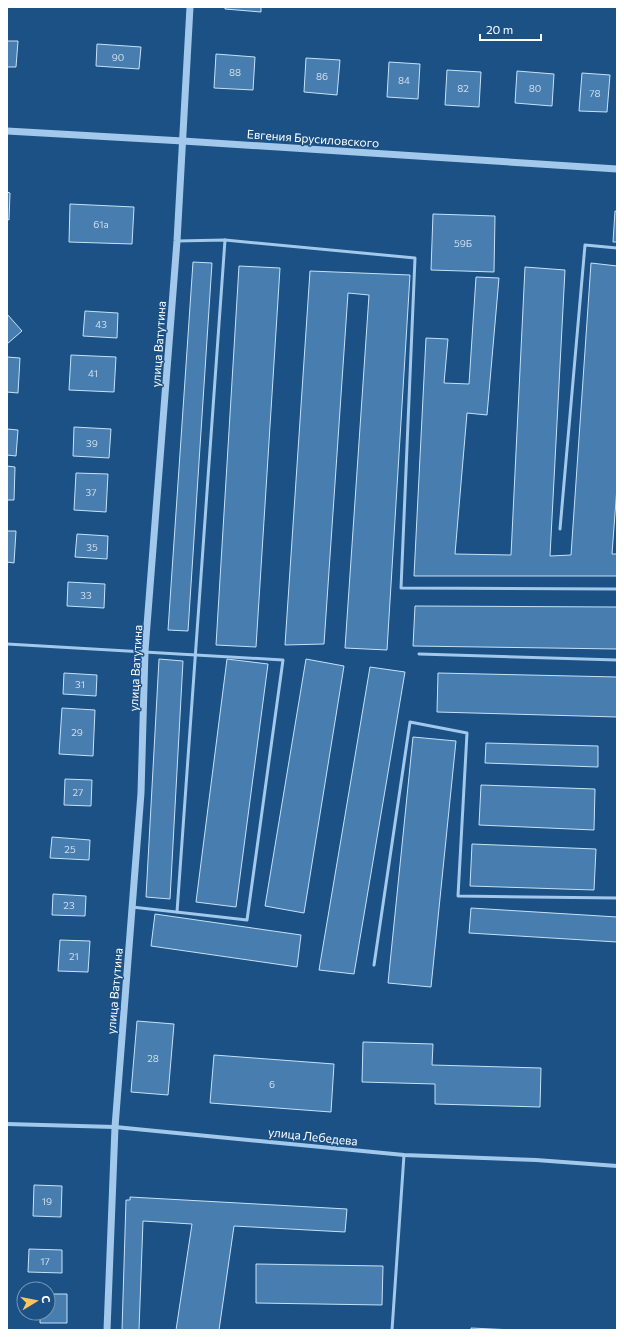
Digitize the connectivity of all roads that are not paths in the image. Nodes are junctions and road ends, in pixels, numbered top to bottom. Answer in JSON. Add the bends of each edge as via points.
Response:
{"nodes":[{"id":1,"x":190,"y":7,"type":"edge"},
{"id":2,"x":7,"y":131,"type":"edge"},
{"id":3,"x":183,"y":141,"type":"junction"},
{"id":4,"x":617,"y":168,"type":"edge"},
{"id":5,"x":225,"y":240,"type":"junction"},
{"id":6,"x":177,"y":241,"type":"junction"},
{"id":7,"x":617,"y":248,"type":"edge"},
{"id":8,"x":560,"y":529,"type":"dead end"},
{"id":9,"x":617,"y":589,"type":"edge"},
{"id":10,"x":7,"y":644,"type":"edge"},
{"id":11,"x":145,"y":652,"type":"junction"},
{"id":12,"x":419,"y":654,"type":"dead end"},
{"id":13,"x":196,"y":655,"type":"junction"},
{"id":14,"x":617,"y":660,"type":"edge"},
{"id":15,"x":617,"y":898,"type":"edge"},
{"id":16,"x":132,"y":907,"type":"junction"},
{"id":17,"x":177,"y":912,"type":"junction"},
{"id":18,"x":374,"y":965,"type":"dead end"},
{"id":19,"x":7,"y":1124,"type":"edge"},
{"id":20,"x":114,"y":1127,"type":"junction"},
{"id":21,"x":404,"y":1154,"type":"junction"},
{"id":22,"x":617,"y":1166,"type":"edge"},
{"id":23,"x":107,"y":1330,"type":"edge"},
{"id":24,"x":392,"y":1330,"type":"edge"}],
"edges":[{"from":1,"to":3,"type":"street","name":"улица Ватутина"},
{"from":2,"to":3,"type":"street","name":"Евгения Брусиловского"},
{"from":3,"to":4,"type":"street","name":"Евгения Брусиловского"},
{"from":3,"to":6,"type":"street","name":"улица Ватутина"},
{"from":5,"to":6,"type":"lane"},
{"from":5,"to":9,"type":"lane","via":[[415,258],[401,588]]},
{"from":5,"to":13,"type":"lane"},
{"from":6,"to":11,"type":"street","name":"улица Ватутина"},
{"from":7,"to":8,"type":"lane","via":[[585,245]]},
{"from":10,"to":11,"type":"lane"},
{"from":11,"to":13,"type":"lane"},
{"from":11,"to":16,"type":"street","name":"улица Ватутина","via":[[141,793]]},
{"from":12,"to":14,"type":"lane"},
{"from":13,"to":17,"type":"lane"},
{"from":13,"to":17,"type":"lane","via":[[283,660],[248,920]]},
{"from":15,"to":18,"type":"lane","via":[[458,896],[467,733],[410,722]]},
{"from":16,"to":17,"type":"lane"},
{"from":16,"to":20,"type":"street","name":"улица Ватутина"},
{"from":19,"to":20,"type":"street","name":"улица Лебедева"},
{"from":20,"to":21,"type":"street","name":"улица Лебедева"},
{"from":20,"to":23,"type":"street","name":"улица Ватутина"},
{"from":21,"to":22,"type":"street","name":"улица Лебедева"},
{"from":21,"to":24,"type":"lane"}]}
